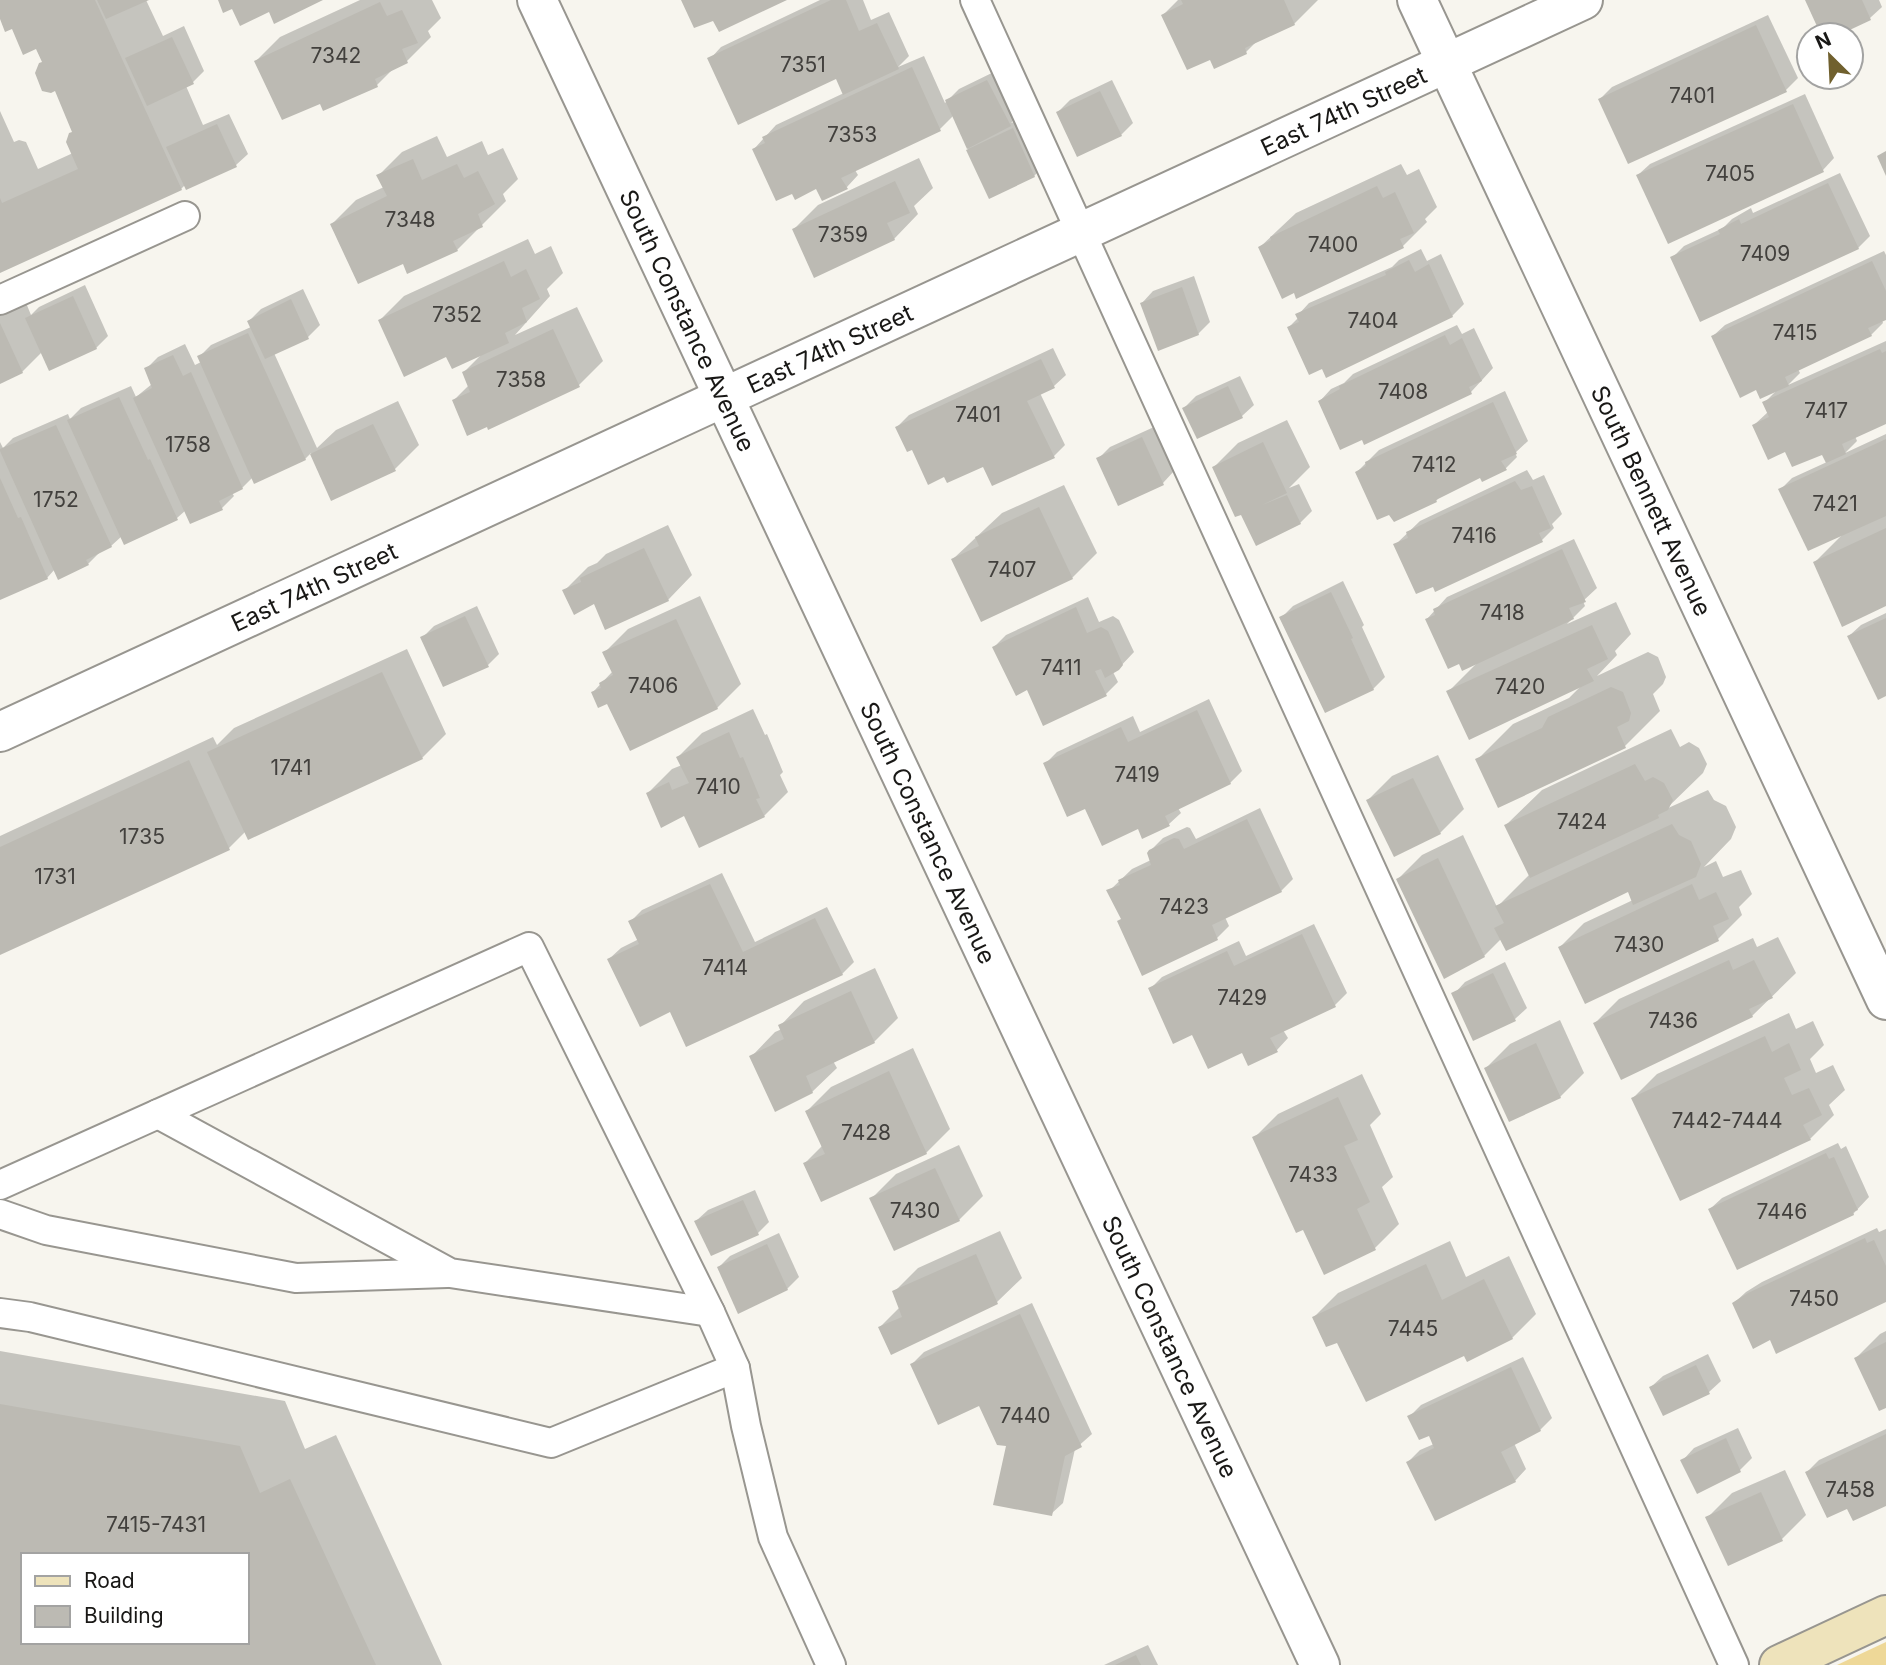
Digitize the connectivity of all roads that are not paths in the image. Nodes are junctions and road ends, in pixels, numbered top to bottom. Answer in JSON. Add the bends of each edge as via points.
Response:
{"nodes":[{"id":1,"x":537,"y":0,"type":"edge"},
{"id":2,"x":975,"y":0,"type":"edge"},
{"id":3,"x":1418,"y":0,"type":"edge"},
{"id":4,"x":1583,"y":0,"type":"edge"},
{"id":5,"x":1446,"y":63,"type":"junction"},
{"id":6,"x":185,"y":216,"type":"dead end"},
{"id":7,"x":1082,"y":231,"type":"junction"},
{"id":8,"x":0,"y":300,"type":"edge"},
{"id":9,"x":723,"y":398,"type":"junction"},
{"id":10,"x":0,"y":732,"type":"edge"},
{"id":11,"x":1886,"y":1000,"type":"edge"},
{"id":12,"x":158,"y":1114,"type":"junction"},
{"id":13,"x":0,"y":1185,"type":"edge"},
{"id":14,"x":0,"y":1214,"type":"edge"},
{"id":15,"x":450,"y":1273,"type":"junction"},
{"id":16,"x":710,"y":1312,"type":"junction"},
{"id":17,"x":0,"y":1313,"type":"edge"},
{"id":18,"x":735,"y":1368,"type":"junction"},
{"id":19,"x":1886,"y":1615,"type":"edge"},
{"id":20,"x":829,"y":1664,"type":"edge"},
{"id":21,"x":1320,"y":1665,"type":"edge"},
{"id":22,"x":1734,"y":1665,"type":"edge"},
{"id":23,"x":1779,"y":1665,"type":"edge"}],
"edges":[{"from":1,"to":9,"type":"street","name":"South Constance Avenue"},
{"from":2,"to":7,"type":"lane"},
{"from":3,"to":5,"type":"street","name":"South Bennett Avenue"},
{"from":4,"to":5,"type":"street","name":"East 74th Street"},
{"from":5,"to":7,"type":"street","name":"East 74th Street"},
{"from":5,"to":11,"type":"street","name":"South Bennett Avenue"},
{"from":6,"to":8,"type":"lane"},
{"from":7,"to":9,"type":"street","name":"East 74th Street"},
{"from":7,"to":22,"type":"lane"},
{"from":9,"to":10,"type":"street","name":"East 74th Street"},
{"from":9,"to":21,"type":"street","name":"South Constance Avenue"},
{"from":12,"to":13,"type":"lane"},
{"from":12,"to":15,"type":"lane"},
{"from":12,"to":16,"type":"lane","via":[[529,947]]},
{"from":14,"to":15,"type":"lane","via":[[46,1230],[296,1278]]},
{"from":15,"to":16,"type":"lane"},
{"from":16,"to":18,"type":"lane"},
{"from":17,"to":18,"type":"lane","via":[[551,1443]]},
{"from":18,"to":20,"type":"lane","via":[[773,1536]]},
{"from":19,"to":23,"type":"main road"}]}
